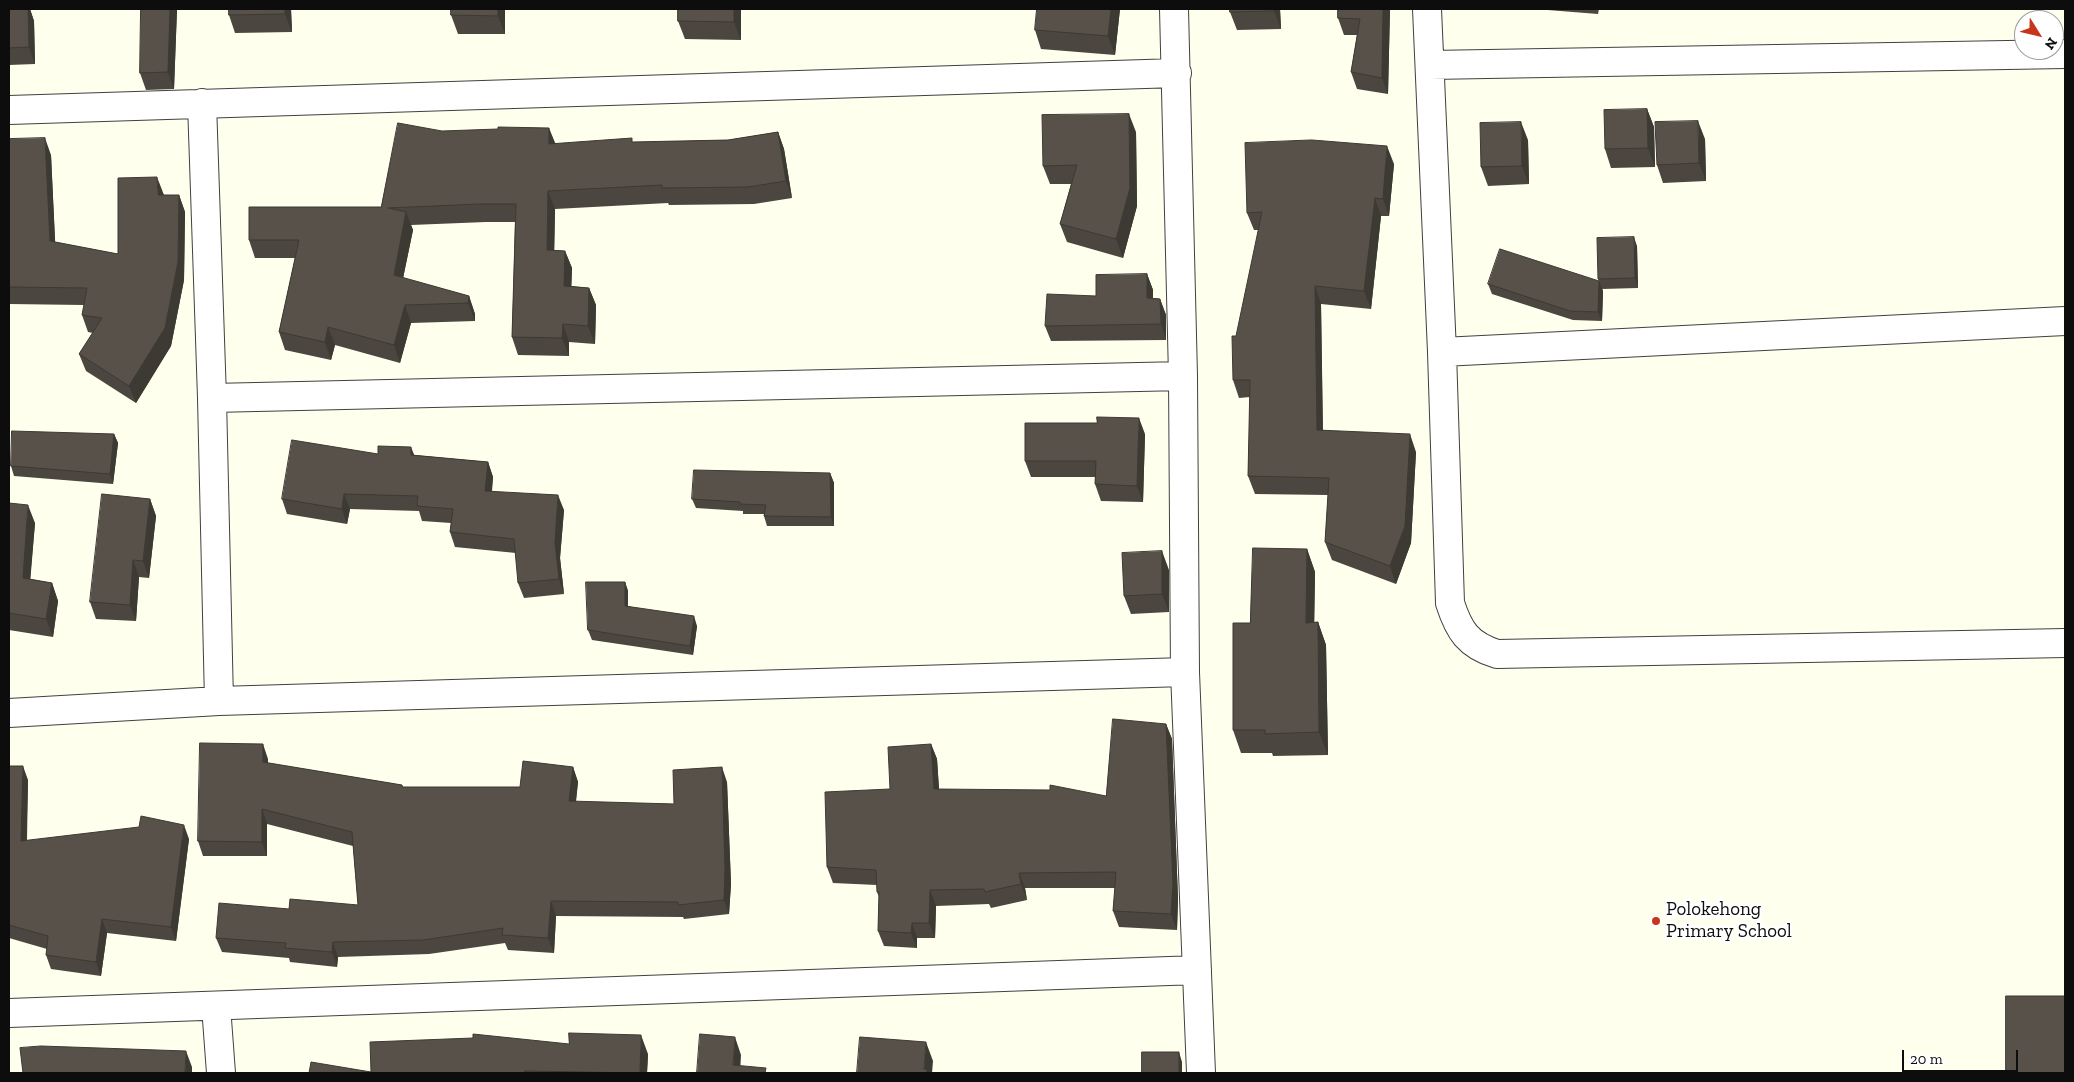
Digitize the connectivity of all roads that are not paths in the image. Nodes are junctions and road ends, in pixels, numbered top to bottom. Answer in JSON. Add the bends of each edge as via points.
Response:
{"nodes":[{"id":1,"x":1174,"y":9,"type":"edge"},
{"id":2,"x":1427,"y":9,"type":"edge"},
{"id":3,"x":2065,"y":54,"type":"edge"},
{"id":4,"x":1430,"y":65,"type":"junction"},
{"id":5,"x":1177,"y":74,"type":"junction"},
{"id":6,"x":202,"y":103,"type":"junction"},
{"id":7,"x":9,"y":110,"type":"edge"},
{"id":8,"x":2065,"y":321,"type":"edge"},
{"id":9,"x":1442,"y":352,"type":"junction"},
{"id":10,"x":1183,"y":376,"type":"junction"},
{"id":11,"x":212,"y":398,"type":"junction"},
{"id":12,"x":2065,"y":643,"type":"edge"},
{"id":13,"x":1185,"y":672,"type":"junction"},
{"id":14,"x":219,"y":702,"type":"junction"},
{"id":15,"x":9,"y":713,"type":"edge"},
{"id":16,"x":1197,"y":970,"type":"junction"},
{"id":17,"x":216,"y":1006,"type":"junction"},
{"id":18,"x":9,"y":1013,"type":"edge"},
{"id":19,"x":221,"y":1073,"type":"edge"},
{"id":20,"x":1201,"y":1073,"type":"edge"}],
"edges":[{"from":1,"to":5,"type":"street"},
{"from":2,"to":4,"type":"street"},
{"from":3,"to":4,"type":"street"},
{"from":4,"to":9,"type":"street"},
{"from":5,"to":6,"type":"street"},
{"from":5,"to":10,"type":"street"},
{"from":6,"to":7,"type":"street"},
{"from":6,"to":11,"type":"street"},
{"from":8,"to":9,"type":"street"},
{"from":9,"to":12,"type":"street","via":[[1450,603],[1456,622],[1480,648],[1497,654]]},
{"from":10,"to":11,"type":"street"},
{"from":10,"to":13,"type":"street"},
{"from":11,"to":14,"type":"street"},
{"from":13,"to":14,"type":"street"},
{"from":13,"to":16,"type":"street"},
{"from":14,"to":15,"type":"street"},
{"from":16,"to":17,"type":"street"},
{"from":16,"to":20,"type":"street"},
{"from":17,"to":18,"type":"street"},
{"from":17,"to":19,"type":"street"}]}
